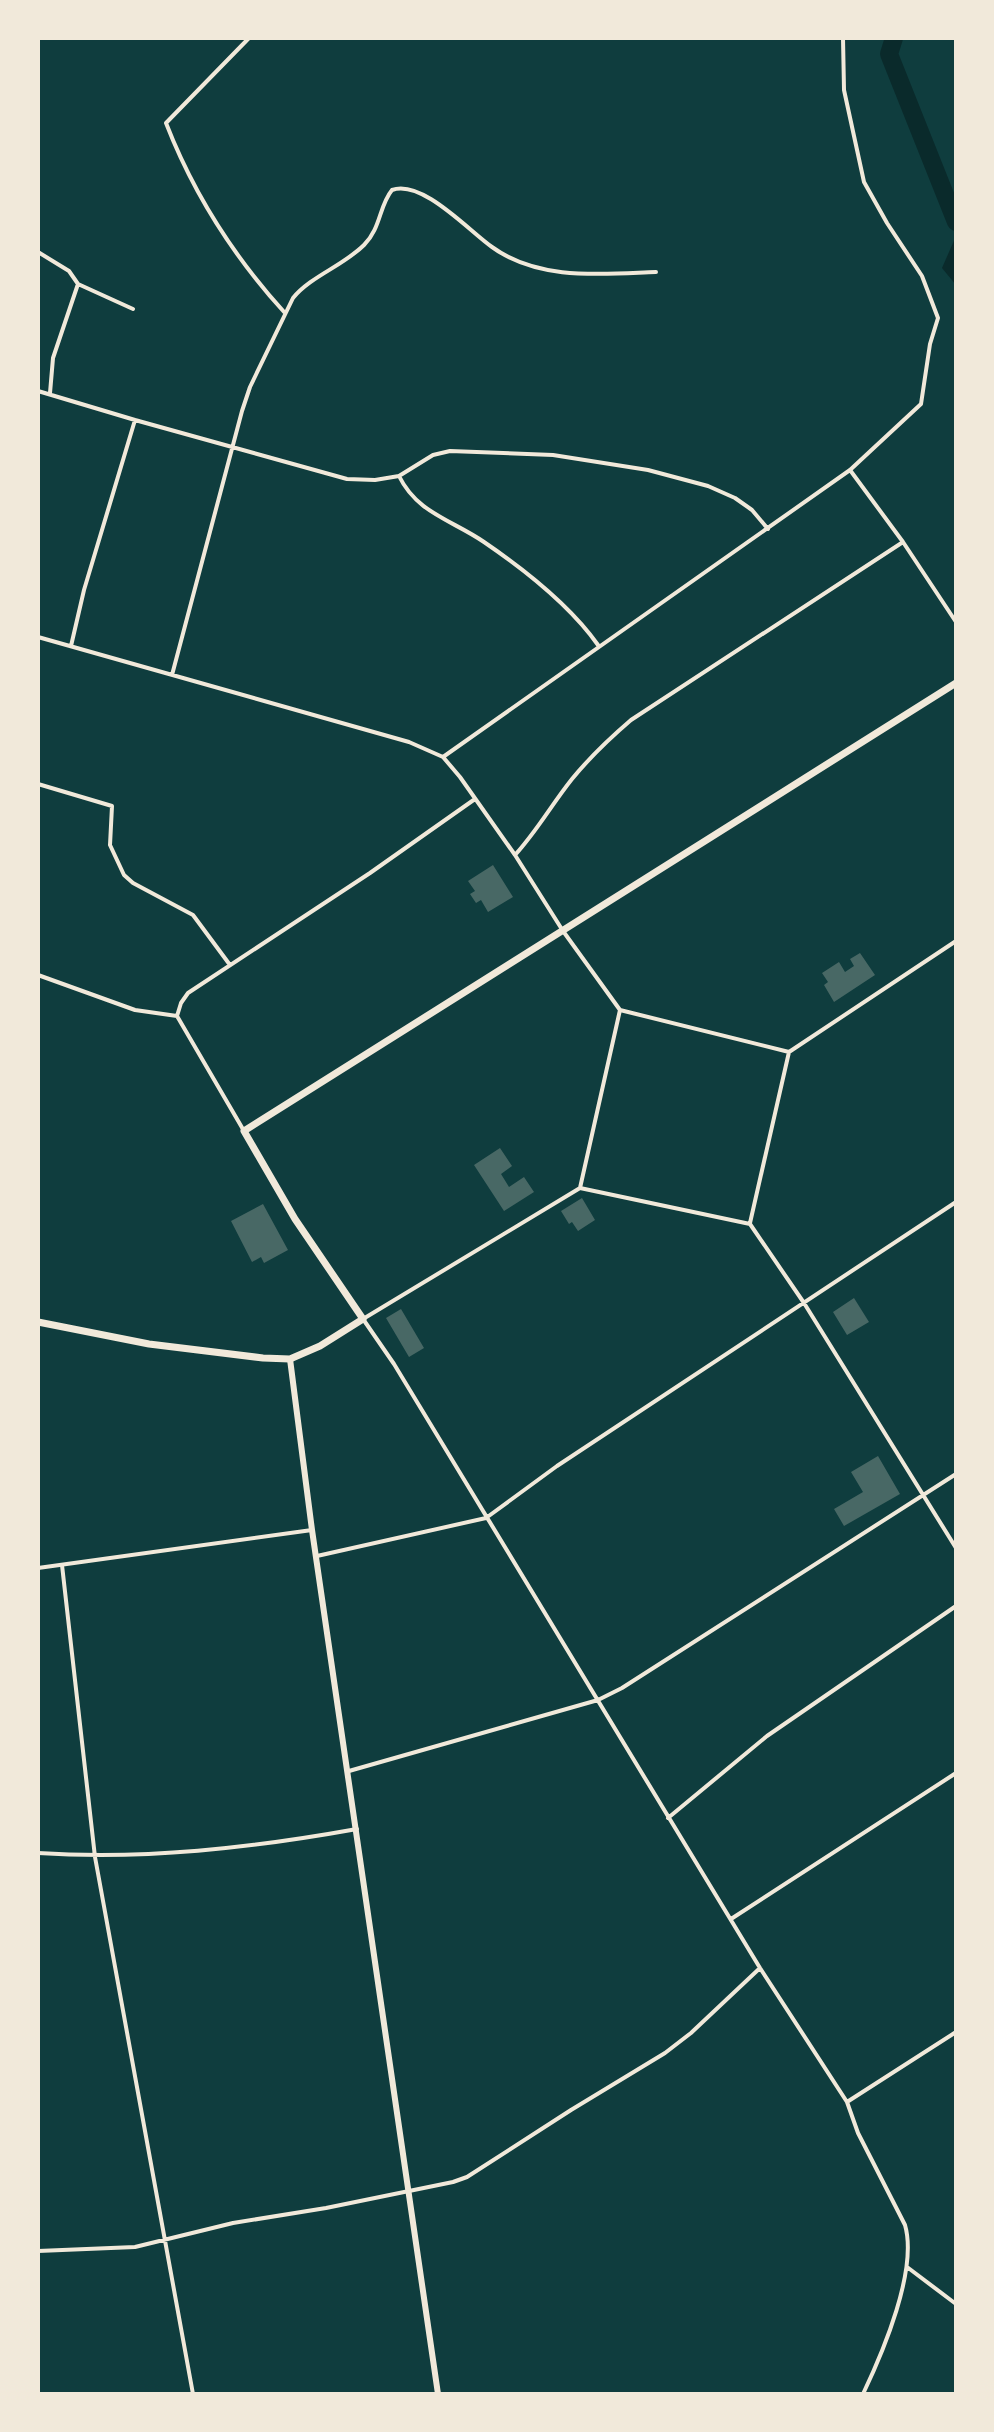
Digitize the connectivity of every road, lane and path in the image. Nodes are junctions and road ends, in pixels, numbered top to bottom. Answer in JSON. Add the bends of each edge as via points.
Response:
{"nodes":[{"id":1,"x":249,"y":38,"type":"edge"},
{"id":2,"x":843,"y":38,"type":"edge"},
{"id":3,"x":38,"y":252,"type":"edge"},
{"id":4,"x":656,"y":272,"type":"dead end"},
{"id":5,"x":78,"y":284,"type":"junction"},
{"id":6,"x":133,"y":309,"type":"dead end"},
{"id":7,"x":285,"y":313,"type":"junction"},
{"id":8,"x":38,"y":391,"type":"edge"},
{"id":9,"x":50,"y":395,"type":"junction"},
{"id":10,"x":135,"y":420,"type":"junction"},
{"id":11,"x":235,"y":446,"type":"junction"},
{"id":12,"x":850,"y":470,"type":"junction"},
{"id":13,"x":399,"y":476,"type":"junction"},
{"id":14,"x":768,"y":529,"type":"junction"},
{"id":15,"x":903,"y":542,"type":"junction"},
{"id":16,"x":956,"y":622,"type":"edge"},
{"id":17,"x":38,"y":637,"type":"edge"},
{"id":18,"x":598,"y":645,"type":"junction"},
{"id":19,"x":71,"y":646,"type":"junction"},
{"id":20,"x":172,"y":675,"type":"junction"},
{"id":21,"x":956,"y":683,"type":"edge"},
{"id":22,"x":443,"y":757,"type":"junction"},
{"id":23,"x":38,"y":784,"type":"edge"},
{"id":24,"x":475,"y":799,"type":"junction"},
{"id":25,"x":515,"y":855,"type":"junction"},
{"id":26,"x":563,"y":931,"type":"junction"},
{"id":27,"x":956,"y":941,"type":"edge"},
{"id":28,"x":230,"y":965,"type":"junction"},
{"id":29,"x":38,"y":975,"type":"edge"},
{"id":30,"x":620,"y":1010,"type":"junction"},
{"id":31,"x":177,"y":1016,"type":"junction"},
{"id":32,"x":789,"y":1052,"type":"junction"},
{"id":33,"x":244,"y":1131,"type":"junction"},
{"id":34,"x":580,"y":1188,"type":"junction"},
{"id":35,"x":956,"y":1202,"type":"edge"},
{"id":36,"x":750,"y":1224,"type":"junction"},
{"id":37,"x":804,"y":1303,"type":"junction"},
{"id":38,"x":363,"y":1319,"type":"junction"},
{"id":39,"x":38,"y":1322,"type":"edge"},
{"id":40,"x":290,"y":1359,"type":"junction"},
{"id":41,"x":956,"y":1474,"type":"edge"},
{"id":42,"x":923,"y":1495,"type":"junction"},
{"id":43,"x":486,"y":1518,"type":"junction"},
{"id":44,"x":312,"y":1530,"type":"junction"},
{"id":45,"x":956,"y":1548,"type":"edge"},
{"id":46,"x":317,"y":1556,"type":"junction"},
{"id":47,"x":62,"y":1565,"type":"junction"},
{"id":48,"x":38,"y":1568,"type":"edge"},
{"id":49,"x":956,"y":1606,"type":"edge"},
{"id":50,"x":598,"y":1700,"type":"junction"},
{"id":51,"x":349,"y":1771,"type":"junction"},
{"id":52,"x":956,"y":1773,"type":"edge"},
{"id":53,"x":668,"y":1818,"type":"junction"},
{"id":54,"x":357,"y":1829,"type":"junction"},
{"id":55,"x":38,"y":1853,"type":"edge"},
{"id":56,"x":95,"y":1857,"type":"junction"},
{"id":57,"x":731,"y":1919,"type":"junction"},
{"id":58,"x":760,"y":1968,"type":"junction"},
{"id":59,"x":956,"y":2032,"type":"edge"},
{"id":60,"x":847,"y":2102,"type":"junction"},
{"id":61,"x":409,"y":2191,"type":"junction"},
{"id":62,"x":165,"y":2239,"type":"junction"},
{"id":63,"x":38,"y":2251,"type":"edge"},
{"id":64,"x":907,"y":2267,"type":"junction"},
{"id":65,"x":956,"y":2304,"type":"edge"},
{"id":66,"x":193,"y":2394,"type":"edge"},
{"id":67,"x":438,"y":2394,"type":"edge"},
{"id":68,"x":863,"y":2394,"type":"edge"}],
"edges":[{"from":1,"to":7,"type":"street","via":[[166,123],[214,223]]},
{"from":2,"to":12,"type":"street","via":[[844,90],[864,182],[922,276],[938,318],[921,404]]},
{"from":3,"to":5,"type":"street","via":[[69,271]]},
{"from":4,"to":7,"type":"street","via":[[579,275],[532,266],[493,248],[420,193],[396,188],[368,242],[304,287]]},
{"from":5,"to":6,"type":"street"},
{"from":5,"to":9,"type":"street","via":[[53,358]]},
{"from":7,"to":11,"type":"street","via":[[250,387]]},
{"from":8,"to":9,"type":"street"},
{"from":9,"to":10,"type":"street"},
{"from":10,"to":11,"type":"street"},
{"from":10,"to":19,"type":"street"},
{"from":11,"to":13,"type":"street","via":[[347,479]]},
{"from":11,"to":20,"type":"street"},
{"from":12,"to":14,"type":"street"},
{"from":12,"to":15,"type":"street"},
{"from":13,"to":14,"type":"street","via":[[450,451],[553,455],[708,486],[744,504]]},
{"from":13,"to":18,"type":"street","via":[[417,502],[515,565],[583,624]]},
{"from":14,"to":18,"type":"street"},
{"from":15,"to":16,"type":"street"},
{"from":15,"to":25,"type":"street","via":[[631,720],[573,778]]},
{"from":17,"to":19,"type":"street"},
{"from":18,"to":22,"type":"street"},
{"from":19,"to":20,"type":"street"},
{"from":20,"to":22,"type":"street","via":[[409,742]]},
{"from":21,"to":26,"type":"main road"},
{"from":22,"to":24,"type":"street"},
{"from":23,"to":28,"type":"street","via":[[112,806],[110,845],[124,875],[193,915]]},
{"from":24,"to":25,"type":"street"},
{"from":24,"to":28,"type":"street"},
{"from":25,"to":26,"type":"street"},
{"from":26,"to":30,"type":"street"},
{"from":26,"to":33,"type":"main road"},
{"from":27,"to":32,"type":"street"},
{"from":28,"to":31,"type":"street","via":[[188,993]]},
{"from":29,"to":31,"type":"street","via":[[135,1010]]},
{"from":30,"to":32,"type":"street"},
{"from":30,"to":34,"type":"street"},
{"from":31,"to":33,"type":"street"},
{"from":32,"to":36,"type":"street"},
{"from":33,"to":38,"type":"main road"},
{"from":34,"to":36,"type":"street"},
{"from":34,"to":38,"type":"street"},
{"from":35,"to":37,"type":"street"},
{"from":36,"to":37,"type":"street"},
{"from":37,"to":42,"type":"street"},
{"from":37,"to":43,"type":"street"},
{"from":38,"to":40,"type":"main road"},
{"from":38,"to":43,"type":"street"},
{"from":39,"to":40,"type":"main road","via":[[149,1344]]},
{"from":40,"to":44,"type":"main road"},
{"from":41,"to":42,"type":"street"},
{"from":42,"to":45,"type":"street"},
{"from":42,"to":50,"type":"street"},
{"from":43,"to":46,"type":"street"},
{"from":43,"to":50,"type":"street"},
{"from":44,"to":46,"type":"main road"},
{"from":44,"to":47,"type":"street"},
{"from":46,"to":51,"type":"main road"},
{"from":47,"to":48,"type":"street"},
{"from":47,"to":56,"type":"street"},
{"from":49,"to":53,"type":"street","via":[[767,1736]]},
{"from":50,"to":51,"type":"street"},
{"from":50,"to":53,"type":"street"},
{"from":51,"to":54,"type":"main road"},
{"from":52,"to":57,"type":"street"},
{"from":53,"to":57,"type":"street"},
{"from":54,"to":56,"type":"street","via":[[271,1844]]},
{"from":54,"to":61,"type":"main road"},
{"from":55,"to":56,"type":"street"},
{"from":56,"to":62,"type":"street"},
{"from":57,"to":58,"type":"street"},
{"from":58,"to":60,"type":"street"},
{"from":58,"to":61,"type":"street","via":[[665,2053],[467,2177]]},
{"from":59,"to":60,"type":"street"},
{"from":60,"to":64,"type":"street","via":[[905,2225]]},
{"from":61,"to":62,"type":"street"},
{"from":61,"to":67,"type":"main road"},
{"from":62,"to":63,"type":"street","via":[[135,2247]]},
{"from":62,"to":66,"type":"street"},
{"from":64,"to":65,"type":"street"},
{"from":64,"to":68,"type":"street"}]}
